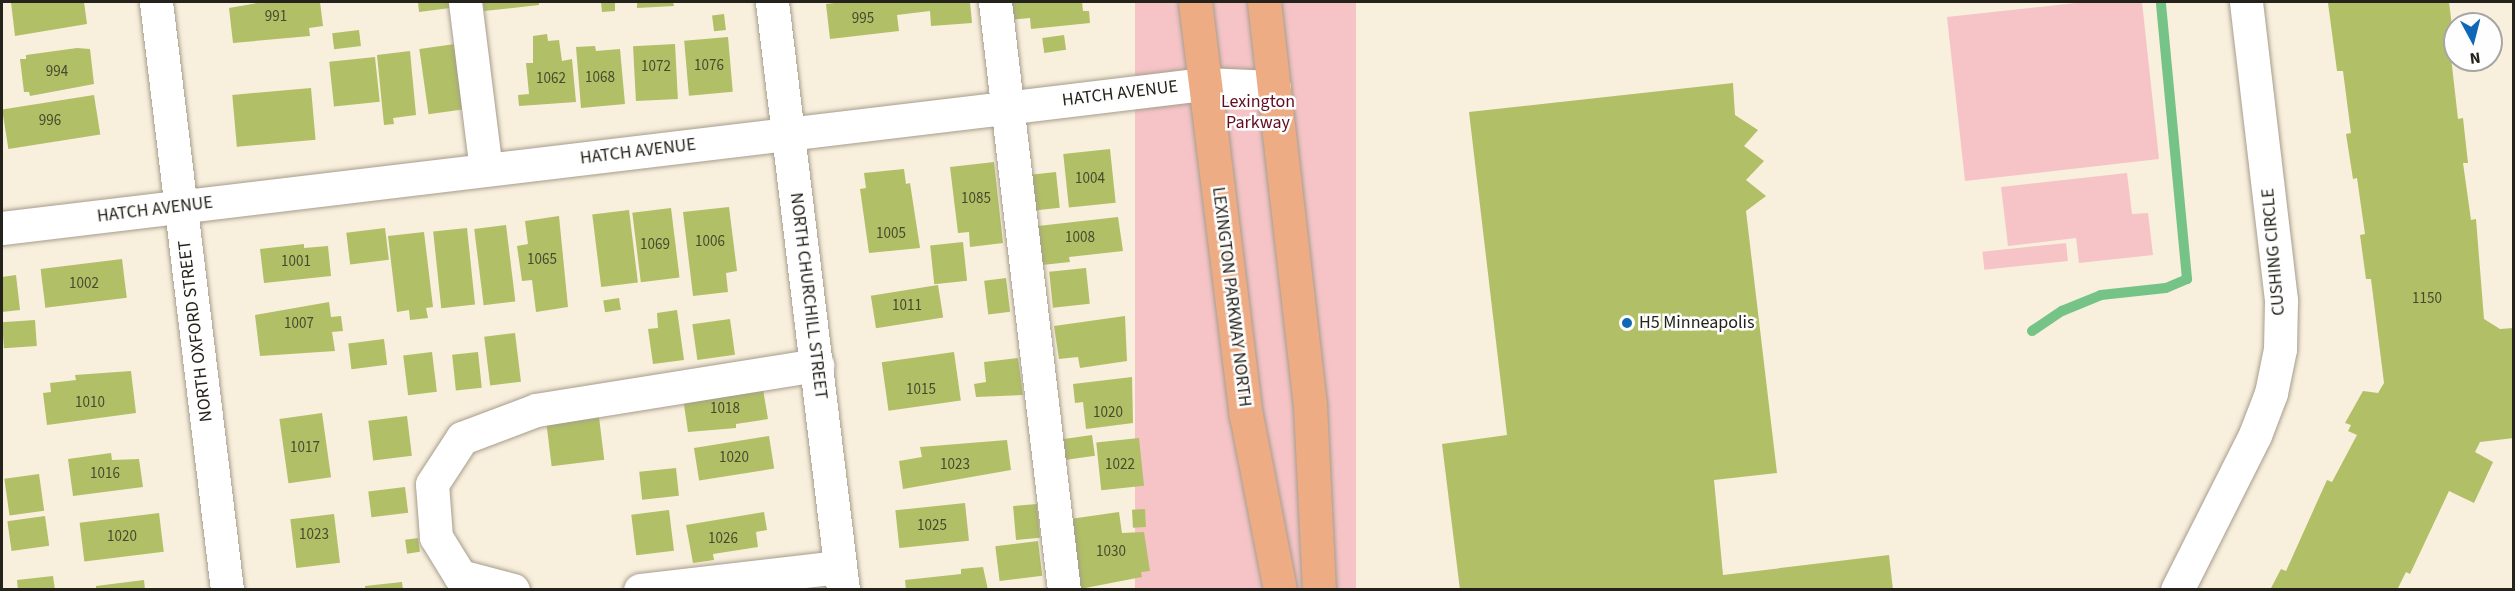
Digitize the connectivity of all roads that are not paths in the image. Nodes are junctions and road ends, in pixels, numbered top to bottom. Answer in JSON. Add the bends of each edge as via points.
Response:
{"nodes":[{"id":1,"x":156,"y":2,"type":"edge"},
{"id":2,"x":465,"y":2,"type":"edge"},
{"id":3,"x":772,"y":2,"type":"edge"},
{"id":4,"x":995,"y":2,"type":"edge"},
{"id":5,"x":1195,"y":2,"type":"edge"},
{"id":6,"x":1264,"y":2,"type":"edge"},
{"id":7,"x":2246,"y":2,"type":"edge"},
{"id":8,"x":1204,"y":84,"type":"junction"},
{"id":9,"x":1274,"y":87,"type":"junction"},
{"id":10,"x":1008,"y":107,"type":"junction"},
{"id":11,"x":787,"y":134,"type":"junction"},
{"id":12,"x":486,"y":170,"type":"junction"},
{"id":13,"x":181,"y":207,"type":"junction"},
{"id":14,"x":2,"y":228,"type":"edge"},
{"id":15,"x":817,"y":366,"type":"junction"},
{"id":16,"x":842,"y":578,"type":"edge"},
{"id":17,"x":227,"y":590,"type":"edge"},
{"id":18,"x":513,"y":590,"type":"edge"},
{"id":19,"x":640,"y":590,"type":"edge"},
{"id":20,"x":1064,"y":590,"type":"edge"},
{"id":21,"x":1280,"y":590,"type":"edge"},
{"id":22,"x":1319,"y":590,"type":"edge"},
{"id":23,"x":2177,"y":590,"type":"edge"}],
"edges":[{"from":1,"to":13,"type":"street","name":"NORTH OXFORD STREET"},
{"from":2,"to":12,"type":"street"},
{"from":3,"to":11,"type":"street","name":"NORTH CHURCHILL STREET"},
{"from":4,"to":10,"type":"street"},
{"from":5,"to":8,"type":"main road","name":"LEXINGTON PARKWAY NORTH"},
{"from":6,"to":9,"type":"main road"},
{"from":7,"to":23,"type":"street","name":"CUSHING CIRCLE","via":[[2281,300],[2280,349],[2271,393],[2255,435]]},
{"from":8,"to":9,"type":"street","name":"HATCH AVENUE"},
{"from":8,"to":10,"type":"street","name":"HATCH AVENUE"},
{"from":8,"to":21,"type":"main road","name":"LEXINGTON PARKWAY NORTH","via":[[1246,415]]},
{"from":9,"to":22,"type":"main road","via":[[1310,406]]},
{"from":10,"to":11,"type":"street","name":"HATCH AVENUE"},
{"from":10,"to":20,"type":"street"},
{"from":11,"to":12,"type":"street","name":"HATCH AVENUE"},
{"from":11,"to":15,"type":"street","name":"NORTH CHURCHILL STREET"},
{"from":12,"to":13,"type":"street","name":"HATCH AVENUE"},
{"from":13,"to":14,"type":"street","name":"HATCH AVENUE"},
{"from":13,"to":17,"type":"street","name":"NORTH OXFORD STREET"},
{"from":15,"to":16,"type":"street","name":"NORTH CHURCHILL STREET"},
{"from":15,"to":18,"type":"street","via":[[536,410],[462,438],[432,484],[436,537],[460,576]]},
{"from":16,"to":19,"type":"street"}]}
